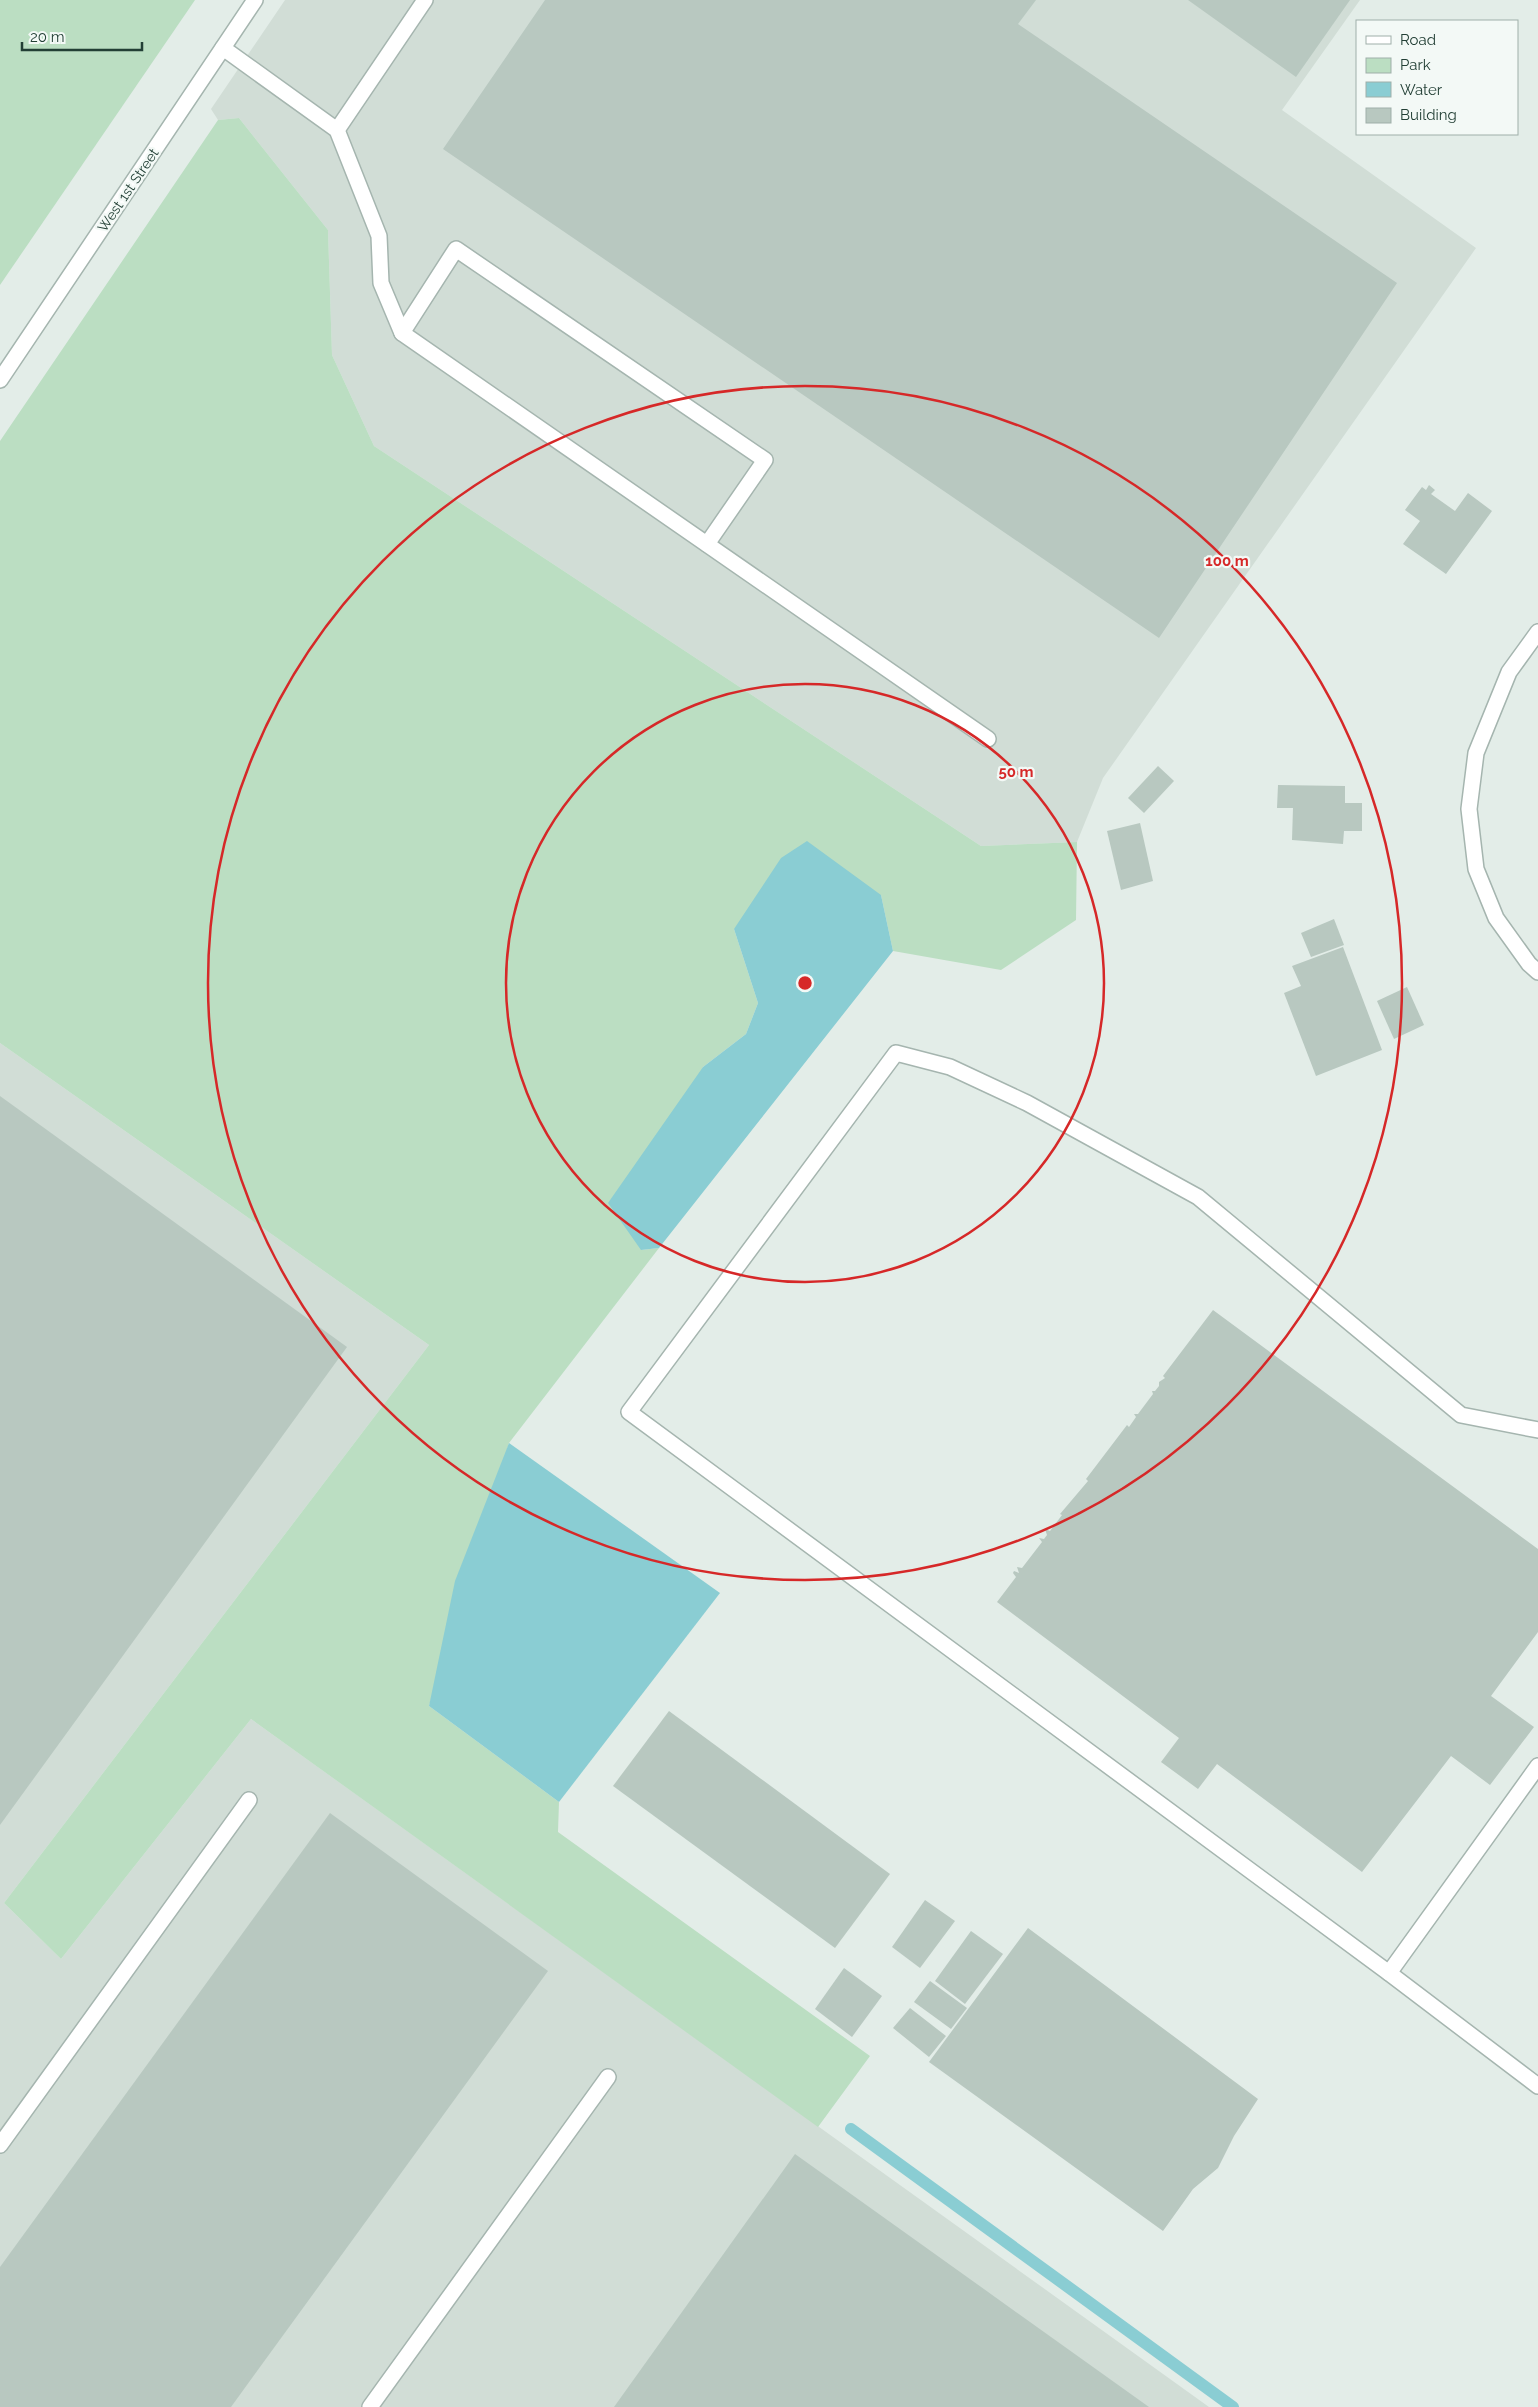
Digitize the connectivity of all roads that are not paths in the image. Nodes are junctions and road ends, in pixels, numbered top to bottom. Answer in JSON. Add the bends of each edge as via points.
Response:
{"nodes":[{"id":1,"x":255,"y":0,"type":"edge"},
{"id":2,"x":426,"y":0,"type":"edge"},
{"id":3,"x":223,"y":48,"type":"junction"},
{"id":4,"x":337,"y":130,"type":"junction"},
{"id":5,"x":402,"y":332,"type":"junction"},
{"id":6,"x":0,"y":380,"type":"edge"},
{"id":7,"x":708,"y":544,"type":"junction"},
{"id":8,"x":1538,"y":632,"type":"edge"},
{"id":9,"x":988,"y":739,"type":"dead end"},
{"id":10,"x":1538,"y":972,"type":"edge"},
{"id":11,"x":1538,"y":1430,"type":"edge"},
{"id":12,"x":1538,"y":1766,"type":"edge"},
{"id":13,"x":249,"y":1800,"type":"dead end"},
{"id":14,"x":1389,"y":1973,"type":"junction"},
{"id":15,"x":608,"y":2077,"type":"dead end"},
{"id":16,"x":1538,"y":2086,"type":"edge"},
{"id":17,"x":0,"y":2145,"type":"edge"},
{"id":18,"x":370,"y":2407,"type":"edge"}],
"edges":[{"from":1,"to":3,"type":"street","name":"West 1st Street"},
{"from":2,"to":4,"type":"street"},
{"from":3,"to":4,"type":"street"},
{"from":3,"to":6,"type":"street","name":"West 1st Street"},
{"from":4,"to":5,"type":"street","via":[[379,236],[381,284]]},
{"from":5,"to":7,"type":"street"},
{"from":5,"to":7,"type":"street","via":[[456,249],[765,460]]},
{"from":7,"to":9,"type":"street"},
{"from":8,"to":10,"type":"street","via":[[1509,672],[1476,753],[1469,809],[1476,869],[1496,918]]},
{"from":11,"to":14,"type":"street","via":[[1461,1415],[1198,1196],[1027,1103],[950,1067],[896,1053],[629,1412]]},
{"from":12,"to":14,"type":"street"},
{"from":13,"to":17,"type":"street"},
{"from":14,"to":16,"type":"street"},
{"from":15,"to":18,"type":"street"}]}
